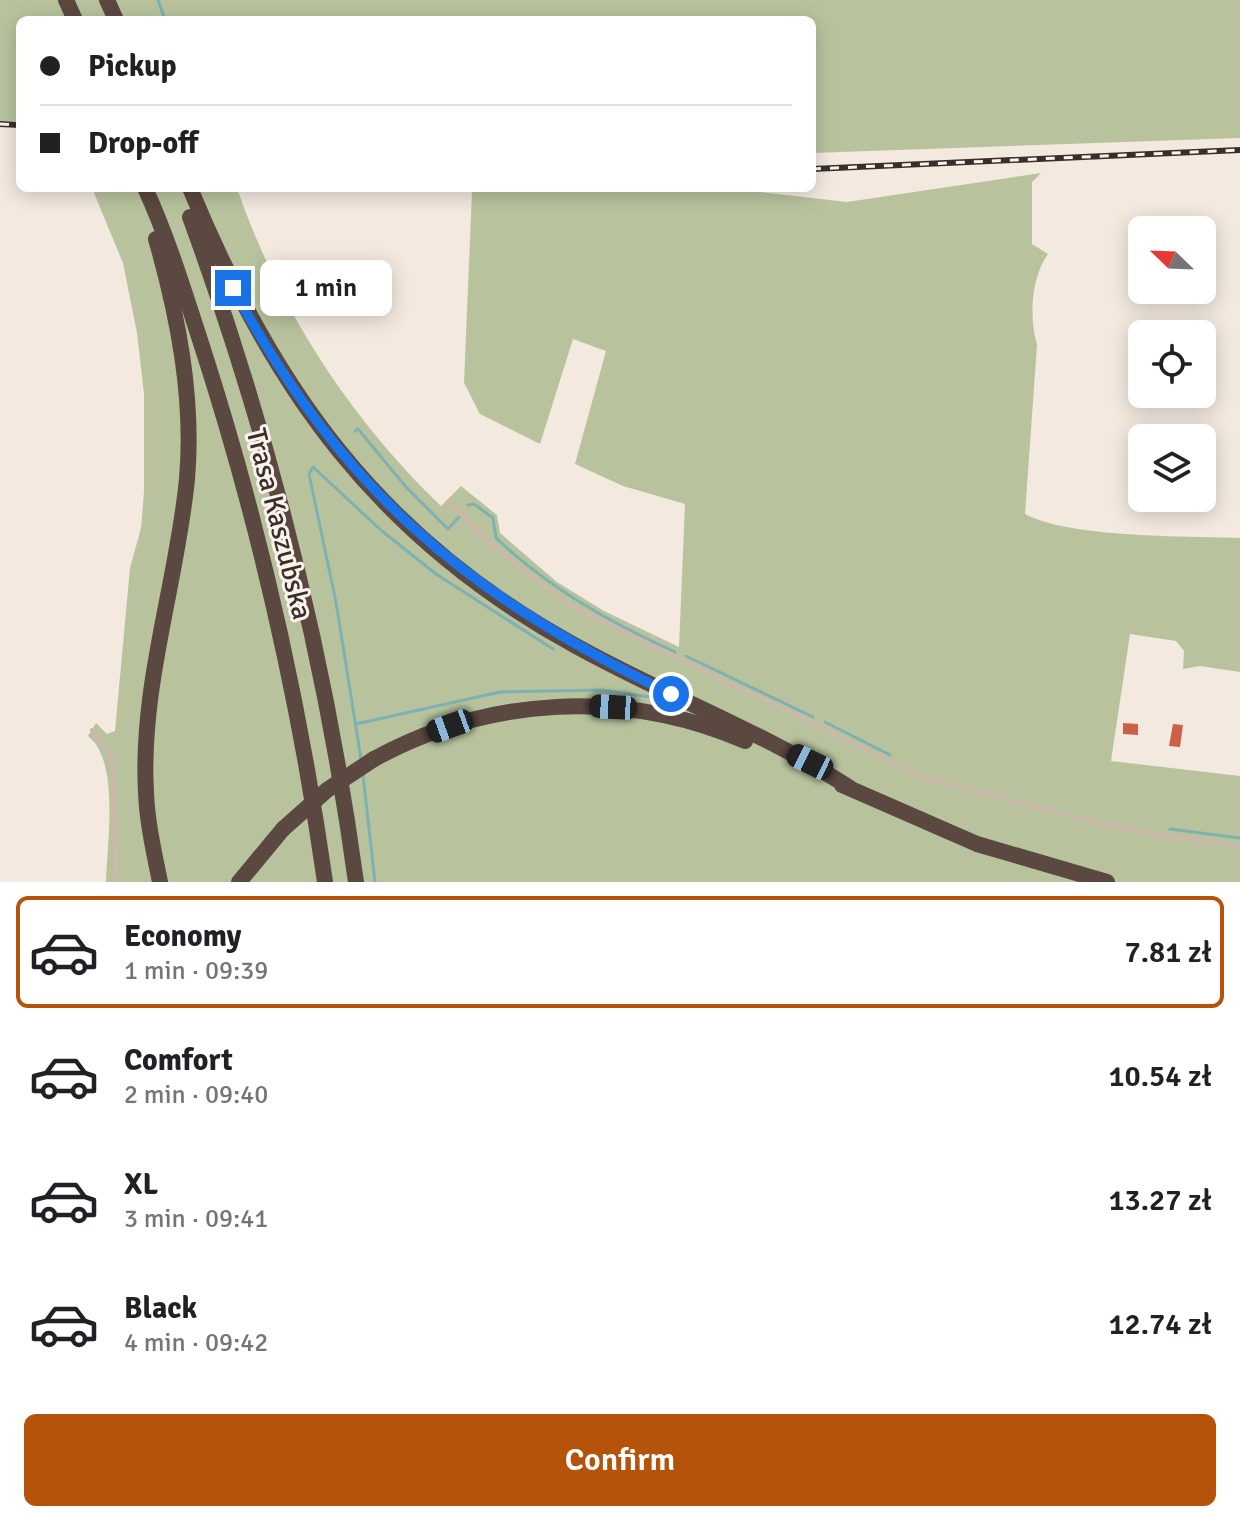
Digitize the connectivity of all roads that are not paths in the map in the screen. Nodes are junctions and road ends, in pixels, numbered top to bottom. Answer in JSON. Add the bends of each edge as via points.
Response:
{"nodes":[{"id":1,"x":143,"y":192,"type":"edge"},
{"id":2,"x":144,"y":192,"type":"edge"},
{"id":3,"x":181,"y":192,"type":"edge"},
{"id":4,"x":192,"y":192,"type":"edge"},
{"id":5,"x":449,"y":501,"type":"dead end"},
{"id":6,"x":92,"y":730,"type":"dead end"},
{"id":7,"x":850,"y":788,"type":"junction"},
{"id":8,"x":1240,"y":845,"type":"edge"},
{"id":9,"x":116,"y":882,"type":"edge"},
{"id":10,"x":160,"y":882,"type":"edge"},
{"id":11,"x":239,"y":882,"type":"edge"},
{"id":12,"x":325,"y":882,"type":"edge"},
{"id":13,"x":356,"y":882,"type":"edge"},
{"id":14,"x":1107,"y":882,"type":"edge"}],
"edges":[{"from":1,"to":10,"type":"highway","via":[[177,323],[188,404],[187,478],[146,738],[146,792]]},
{"from":2,"to":12,"type":"highway","name":"Trasa Kaszubska","via":[[179,273],[253,519],[289,675]]},
{"from":3,"to":13,"type":"highway","name":"Trasa Kaszubska","via":[[283,509],[321,677]]},
{"from":4,"to":7,"type":"highway","via":[[233,288],[281,374],[355,470],[417,533],[555,635],[810,762]]},
{"from":5,"to":8,"type":"lane","via":[[489,543],[571,606],[914,773],[1107,825]]},
{"from":6,"to":9,"type":"lane","via":[[113,759]]},
{"from":7,"to":11,"type":"highway","bridge":true,"via":[[720,731],[651,712],[537,707],[484,716],[374,759],[317,798]]},
{"from":7,"to":14,"type":"highway","via":[[977,844]]}]}
